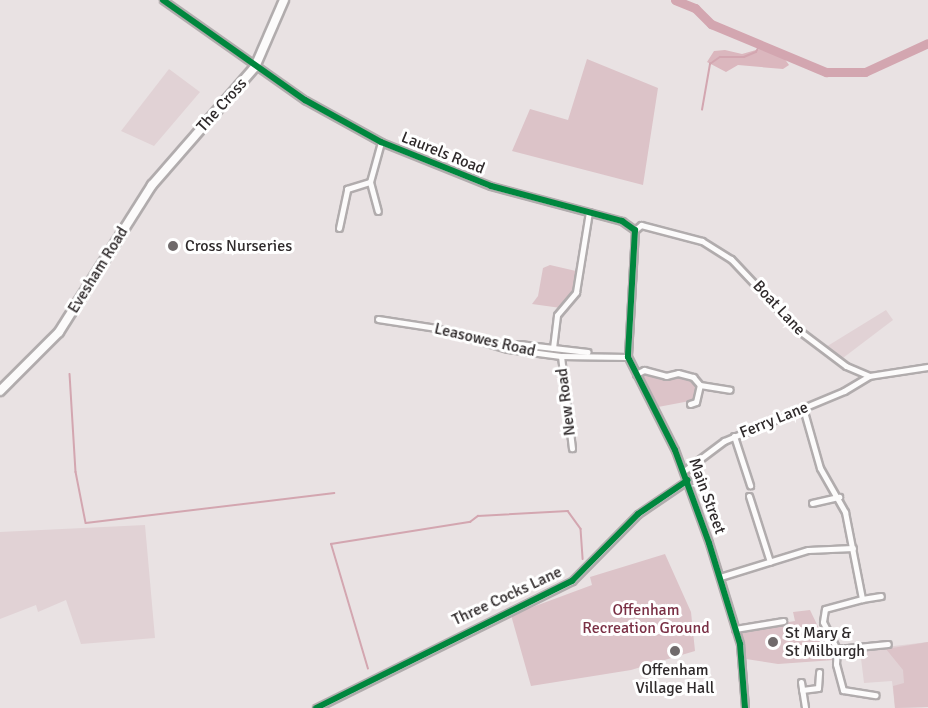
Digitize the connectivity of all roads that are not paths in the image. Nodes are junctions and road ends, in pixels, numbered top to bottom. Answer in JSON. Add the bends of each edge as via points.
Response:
{"nodes":[{"id":1,"x":163,"y":0,"type":"edge"},
{"id":2,"x":284,"y":0,"type":"edge"},
{"id":3,"x":255,"y":67,"type":"junction"},
{"id":4,"x":189,"y":142,"type":"joint"},
{"id":5,"x":381,"y":142,"type":"junction"},
{"id":6,"x":370,"y":182,"type":"junction"},
{"id":7,"x":378,"y":211,"type":"dead end"},
{"id":8,"x":589,"y":212,"type":"junction"},
{"id":9,"x":339,"y":228,"type":"dead end"},
{"id":10,"x":635,"y":230,"type":"junction"},
{"id":11,"x":378,"y":319,"type":"dead end"},
{"id":12,"x":519,"y":344,"type":"dead end"},
{"id":13,"x":553,"y":348,"type":"junction"},
{"id":14,"x":588,"y":352,"type":"dead end"},
{"id":15,"x":561,"y":356,"type":"junction"},
{"id":16,"x":628,"y":357,"type":"junction"},
{"id":17,"x":928,"y":367,"type":"edge"},
{"id":18,"x":636,"y":374,"type":"junction"},
{"id":19,"x":869,"y":376,"type":"junction"},
{"id":20,"x":719,"y":381,"type":"dead end"},
{"id":21,"x":700,"y":386,"type":"junction"},
{"id":22,"x":718,"y":389,"type":"junction"},
{"id":23,"x":730,"y":390,"type":"dead end"},
{"id":24,"x":0,"y":391,"type":"edge"},
{"id":25,"x":696,"y":404,"type":"dead end"},
{"id":26,"x":803,"y":408,"type":"junction"},
{"id":27,"x":734,"y":436,"type":"junction"},
{"id":28,"x":572,"y":448,"type":"dead end"},
{"id":29,"x":684,"y":471,"type":"junction"},
{"id":30,"x":688,"y":480,"type":"junction"},
{"id":31,"x":750,"y":485,"type":"dead end"},
{"id":32,"x":749,"y":496,"type":"dead end"},
{"id":33,"x":838,"y":497,"type":"junction"},
{"id":34,"x":812,"y":503,"type":"dead end"},
{"id":35,"x":853,"y":548,"type":"junction"},
{"id":36,"x":770,"y":562,"type":"junction"},
{"id":37,"x":720,"y":578,"type":"junction"},
{"id":38,"x":881,"y":596,"type":"dead end"},
{"id":39,"x":862,"y":598,"type":"junction"},
{"id":40,"x":758,"y":617,"type":"dead end"},
{"id":41,"x":783,"y":621,"type":"dead end"},
{"id":42,"x":759,"y":625,"type":"junction"},
{"id":43,"x":735,"y":629,"type":"junction"},
{"id":44,"x":888,"y":644,"type":"dead end"},
{"id":45,"x":837,"y":649,"type":"junction"},
{"id":46,"x":819,"y":672,"type":"dead end"},
{"id":47,"x":801,"y":682,"type":"dead end"},
{"id":48,"x":802,"y":690,"type":"junction"},
{"id":49,"x":876,"y":694,"type":"dead end"},
{"id":50,"x":316,"y":708,"type":"edge"},
{"id":51,"x":745,"y":708,"type":"edge"},
{"id":52,"x":805,"y":708,"type":"edge"}],
"edges":[{"from":1,"to":3,"type":"street","name":"Laurels Road"},
{"from":2,"to":3,"type":"main road"},
{"from":3,"to":4,"type":"main road","name":"The Cross"},
{"from":3,"to":5,"type":"street","name":"Laurels Road"},
{"from":4,"to":24,"type":"main road","name":"Evesham Road","via":[[152,185],[59,332]]},
{"from":5,"to":6,"type":"street"},
{"from":5,"to":8,"type":"street","name":"Laurels Road","via":[[491,186]]},
{"from":6,"to":7,"type":"street"},
{"from":6,"to":9,"type":"street","via":[[347,189]]},
{"from":8,"to":10,"type":"street","name":"Laurels Road","via":[[622,221]]},
{"from":8,"to":13,"type":"street","via":[[576,292],[557,315]]},
{"from":10,"to":16,"type":"street","name":"Main Street"},
{"from":10,"to":19,"type":"street","name":"Boat Lane","via":[[641,225],[702,241],[745,270],[804,336],[846,366]]},
{"from":11,"to":15,"type":"street","name":"Leasowes Road","via":[[436,328],[508,349]]},
{"from":12,"to":13,"type":"street"},
{"from":13,"to":14,"type":"street"},
{"from":15,"to":16,"type":"street","name":"Leasowes Road"},
{"from":15,"to":28,"type":"street","name":"New Road"},
{"from":16,"to":18,"type":"street","name":"Main Street"},
{"from":17,"to":19,"type":"street"},
{"from":18,"to":21,"type":"street","via":[[644,370],[666,376],[678,373],[693,377]]},
{"from":18,"to":29,"type":"street","name":"Main Street"},
{"from":19,"to":26,"type":"street","name":"Ferry Lane"},
{"from":20,"to":22,"type":"street"},
{"from":21,"to":22,"type":"street"},
{"from":21,"to":25,"type":"street"},
{"from":22,"to":23,"type":"street"},
{"from":26,"to":27,"type":"street","name":"Ferry Lane"},
{"from":26,"to":33,"type":"street","via":[[820,468]]},
{"from":27,"to":29,"type":"street","name":"Ferry Lane"},
{"from":27,"to":31,"type":"street"},
{"from":29,"to":30,"type":"street","name":"Main Street"},
{"from":30,"to":37,"type":"street","name":"Main Street"},
{"from":30,"to":50,"type":"street","name":"Three Cocks Lane","via":[[638,514],[572,581]]},
{"from":32,"to":36,"type":"street"},
{"from":33,"to":34,"type":"street"},
{"from":33,"to":35,"type":"street"},
{"from":35,"to":36,"type":"street","via":[[798,553]]},
{"from":35,"to":39,"type":"street"},
{"from":36,"to":37,"type":"street"},
{"from":37,"to":43,"type":"street","name":"Main Street"},
{"from":38,"to":39,"type":"street"},
{"from":39,"to":45,"type":"street","via":[[823,612],[823,622]]},
{"from":40,"to":42,"type":"street"},
{"from":41,"to":42,"type":"street"},
{"from":42,"to":43,"type":"street"},
{"from":43,"to":51,"type":"street","name":"Main Street","via":[[744,671]]},
{"from":44,"to":45,"type":"street"},
{"from":45,"to":49,"type":"street","via":[[836,664],[843,690]]},
{"from":46,"to":48,"type":"street","via":[[818,688]]},
{"from":47,"to":48,"type":"street"},
{"from":48,"to":52,"type":"street"}]}
